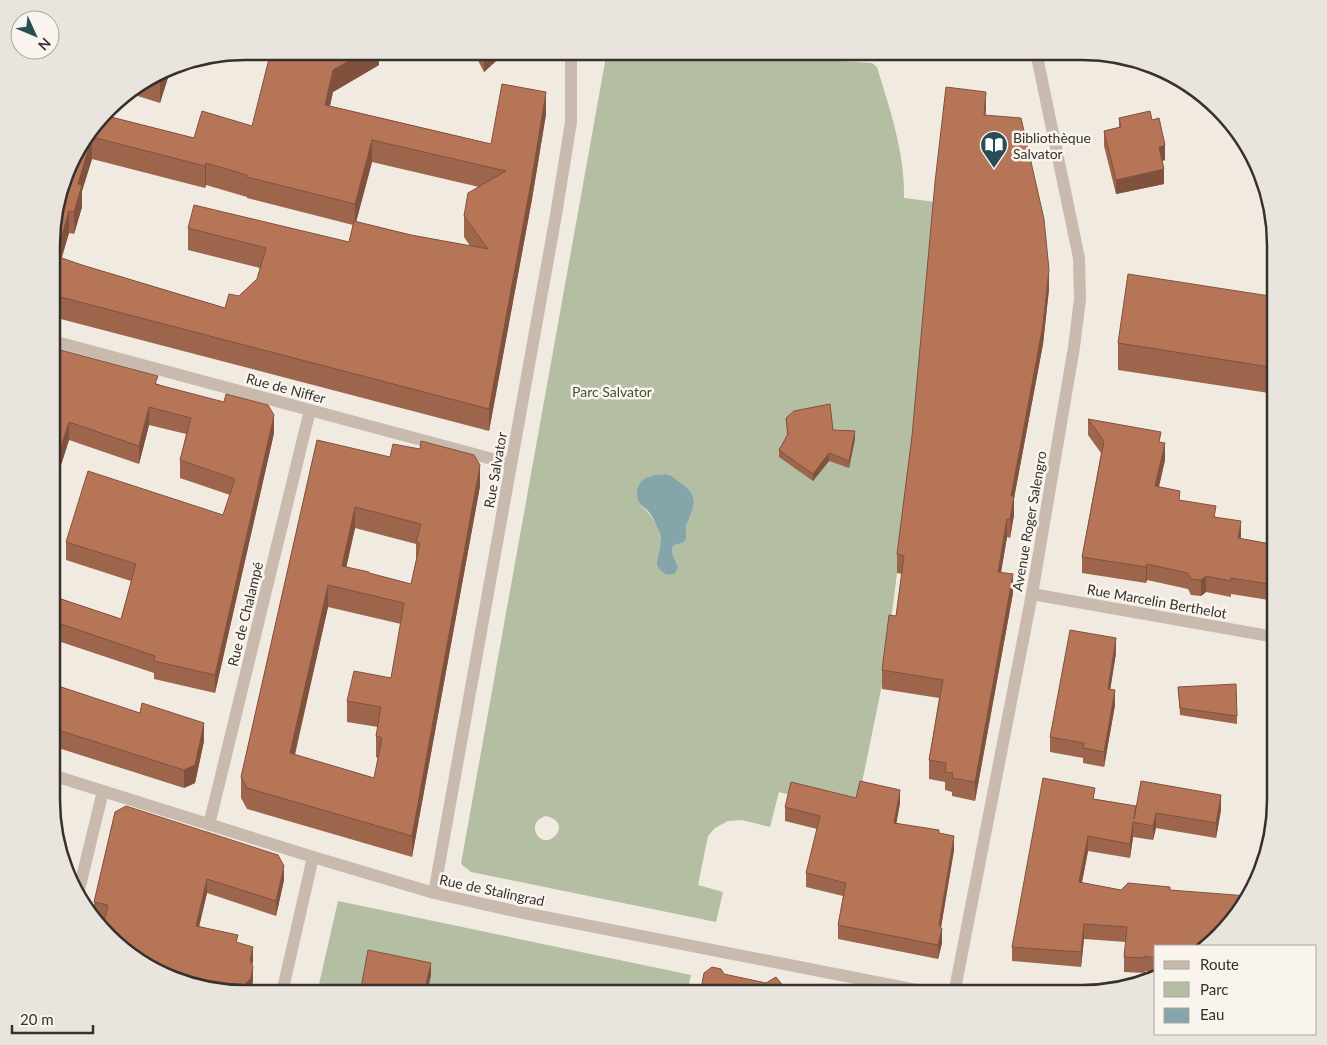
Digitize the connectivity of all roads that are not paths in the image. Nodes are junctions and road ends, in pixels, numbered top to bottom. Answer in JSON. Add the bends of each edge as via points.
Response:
{"nodes":[{"id":1,"x":571,"y":60,"type":"edge"},
{"id":2,"x":1038,"y":60,"type":"edge"},
{"id":3,"x":60,"y":343,"type":"edge"},
{"id":4,"x":310,"y":410,"type":"junction"},
{"id":5,"x":511,"y":464,"type":"junction"},
{"id":6,"x":1032,"y":594,"type":"junction"},
{"id":7,"x":1267,"y":635,"type":"edge"},
{"id":8,"x":60,"y":778,"type":"edge"},
{"id":9,"x":103,"y":791,"type":"junction"},
{"id":10,"x":209,"y":825,"type":"junction"},
{"id":11,"x":313,"y":857,"type":"junction"},
{"id":12,"x":80,"y":884,"type":"edge"},
{"id":13,"x":434,"y":893,"type":"junction"},
{"id":14,"x":284,"y":985,"type":"edge"},
{"id":15,"x":891,"y":985,"type":"edge"},
{"id":16,"x":956,"y":985,"type":"edge"}],
"edges":[{"from":1,"to":5,"type":"street","name":"Rue Salvator","via":[[570,122]]},
{"from":2,"to":6,"type":"street","name":"Avenue Roger Salengro","via":[[1079,258],[1080,299]]},
{"from":3,"to":4,"type":"street","name":"Rue de Niffer"},
{"from":4,"to":5,"type":"street","name":"Rue de Niffer"},
{"from":4,"to":10,"type":"street","name":"Rue de Chalampé"},
{"from":5,"to":13,"type":"street","name":"Rue Salvator"},
{"from":6,"to":7,"type":"street","name":"Rue Marcelin Berthelot"},
{"from":6,"to":16,"type":"street","name":"Avenue Roger Salengro"},
{"from":8,"to":9,"type":"street","name":"Rue de Stalingrad"},
{"from":9,"to":10,"type":"street","name":"Rue de Stalingrad"},
{"from":9,"to":12,"type":"street"},
{"from":10,"to":11,"type":"street","name":"Rue de Stalingrad"},
{"from":11,"to":13,"type":"street","name":"Rue de Stalingrad"},
{"from":11,"to":14,"type":"street"},
{"from":13,"to":15,"type":"street","name":"Rue de Stalingrad"}]}
